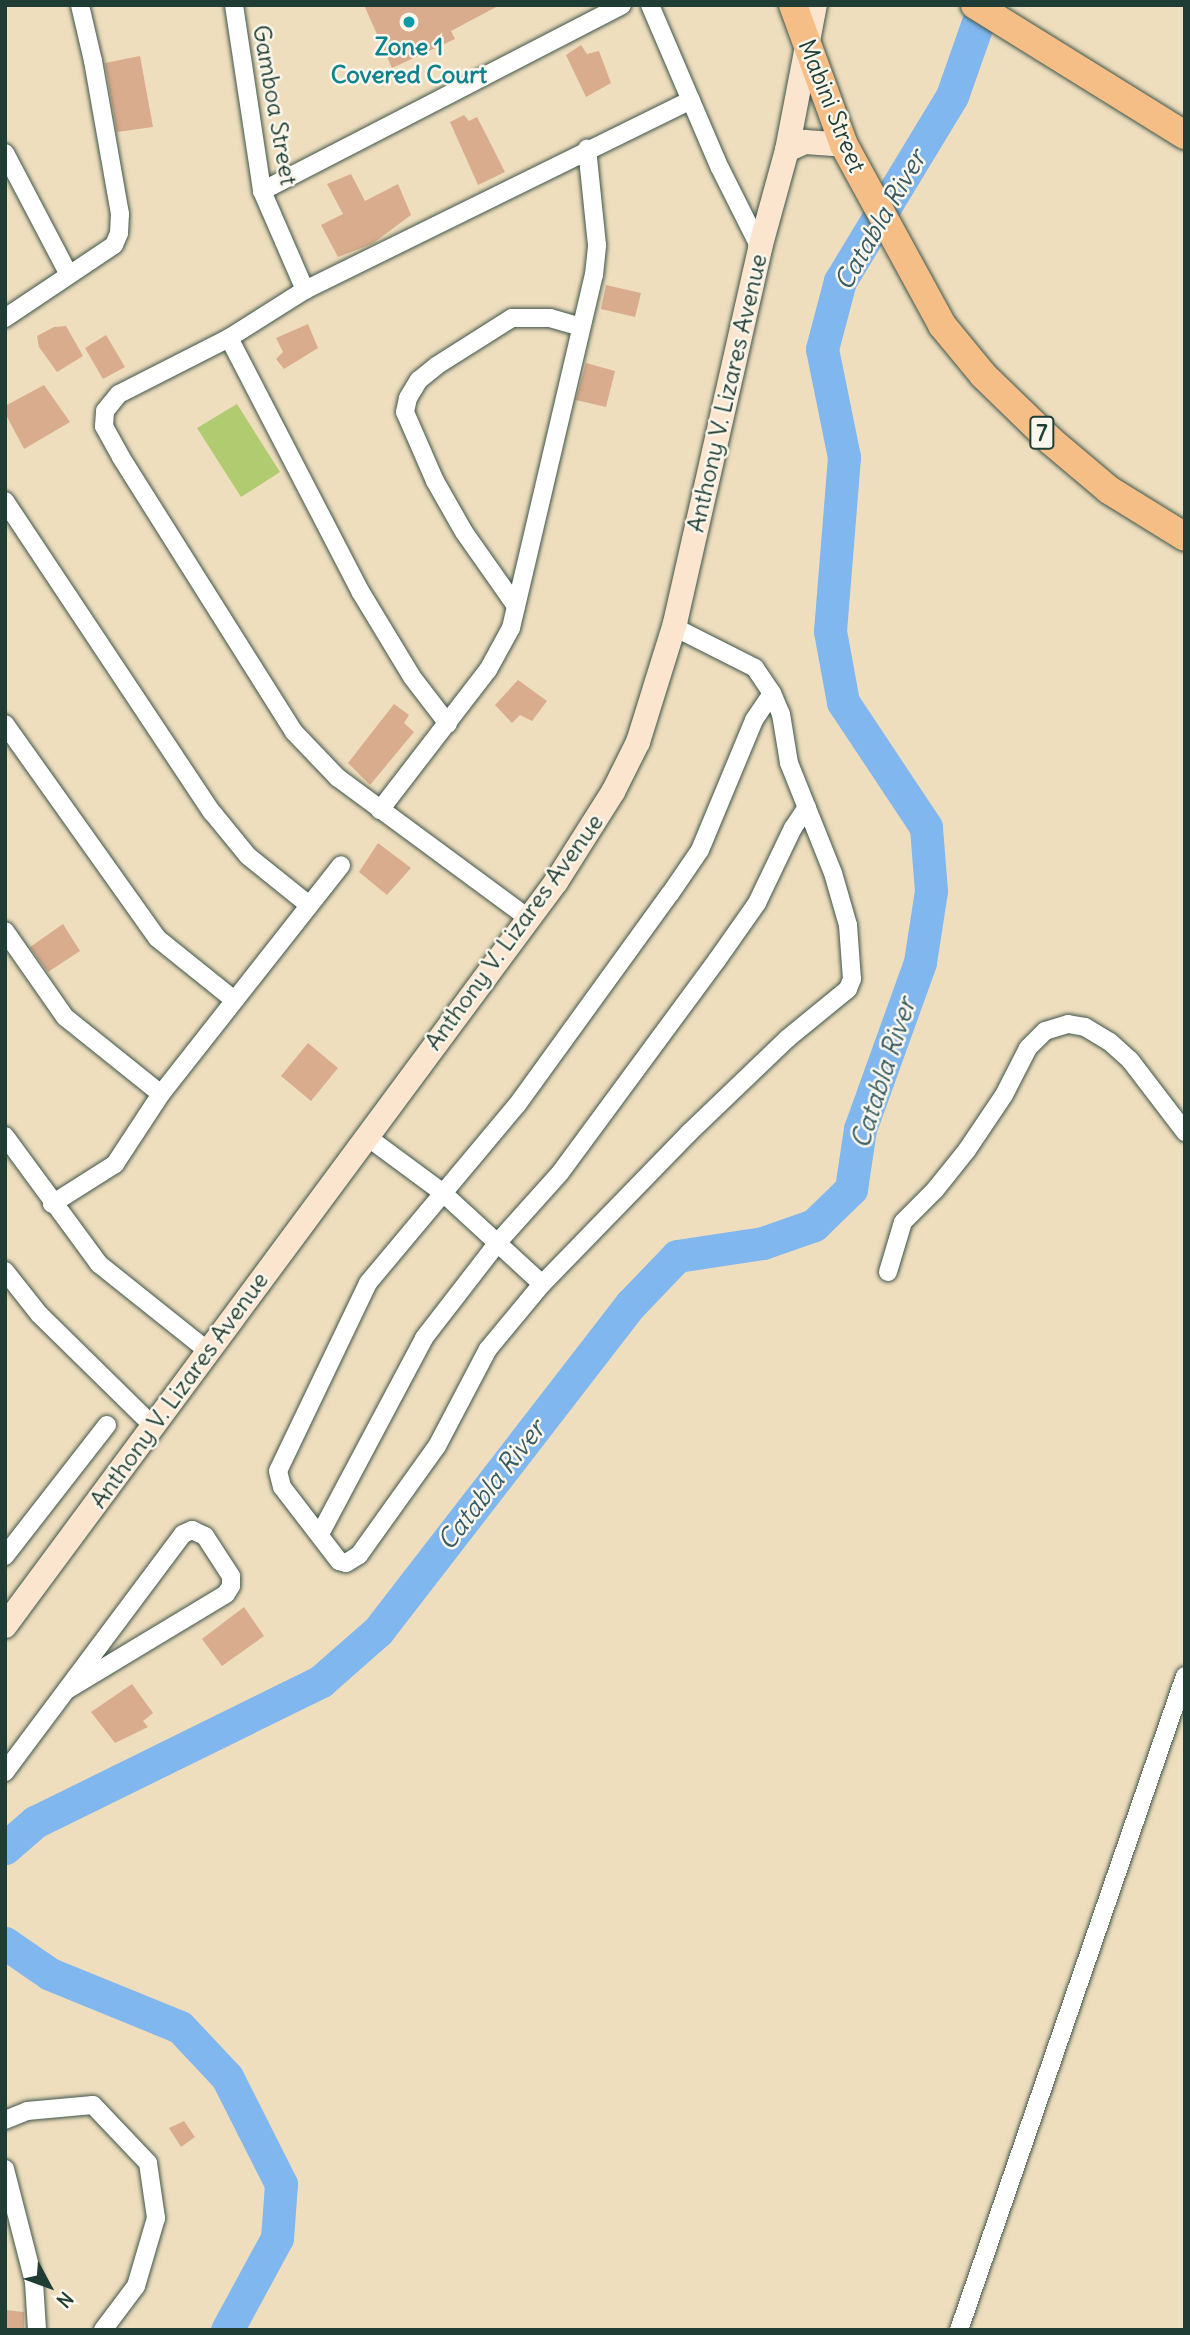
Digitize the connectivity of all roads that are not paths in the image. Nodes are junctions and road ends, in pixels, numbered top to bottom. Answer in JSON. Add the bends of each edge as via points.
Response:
{"nodes":[{"id":1,"x":79,"y":5,"type":"edge"},
{"id":2,"x":234,"y":5,"type":"edge"},
{"id":3,"x":622,"y":5,"type":"edge"},
{"id":4,"x":650,"y":5,"type":"edge"},
{"id":5,"x":793,"y":5,"type":"edge"},
{"id":6,"x":815,"y":5,"type":"edge"},
{"id":7,"x":975,"y":5,"type":"edge"},
{"id":8,"x":806,"y":46,"type":"junction"},
{"id":9,"x":691,"y":100,"type":"junction"},
{"id":10,"x":1185,"y":135,"type":"edge"},
{"id":11,"x":844,"y":145,"type":"junction"},
{"id":12,"x":587,"y":149,"type":"junction"},
{"id":13,"x":787,"y":150,"type":"junction"},
{"id":14,"x":5,"y":153,"type":"edge"},
{"id":15,"x":262,"y":191,"type":"junction"},
{"id":16,"x":760,"y":248,"type":"junction"},
{"id":17,"x":68,"y":273,"type":"junction"},
{"id":18,"x":305,"y":290,"type":"junction"},
{"id":19,"x":5,"y":318,"type":"edge"},
{"id":20,"x":581,"y":327,"type":"junction"},
{"id":21,"x":229,"y":338,"type":"junction"},
{"id":22,"x":5,"y":502,"type":"edge"},
{"id":23,"x":1185,"y":537,"type":"edge"},
{"id":24,"x":516,"y":606,"type":"junction"},
{"id":25,"x":674,"y":627,"type":"junction"},
{"id":26,"x":772,"y":692,"type":"junction"},
{"id":27,"x":5,"y":724,"type":"edge"},
{"id":28,"x":448,"y":724,"type":"junction"},
{"id":29,"x":807,"y":807,"type":"junction"},
{"id":30,"x":380,"y":810,"type":"junction"},
{"id":31,"x":341,"y":865,"type":"dead end"},
{"id":32,"x":309,"y":905,"type":"junction"},
{"id":33,"x":528,"y":918,"type":"junction"},
{"id":34,"x":5,"y":931,"type":"edge"},
{"id":35,"x":234,"y":1000,"type":"junction"},
{"id":36,"x":161,"y":1094,"type":"junction"},
{"id":37,"x":1185,"y":1132,"type":"edge"},
{"id":38,"x":5,"y":1136,"type":"edge"},
{"id":39,"x":366,"y":1136,"type":"junction"},
{"id":40,"x":443,"y":1193,"type":"junction"},
{"id":41,"x":52,"y":1204,"type":"junction"},
{"id":42,"x":499,"y":1241,"type":"junction"},
{"id":43,"x":5,"y":1271,"type":"edge"},
{"id":44,"x":888,"y":1272,"type":"dead end"},
{"id":45,"x":542,"y":1284,"type":"junction"},
{"id":46,"x":208,"y":1351,"type":"junction"},
{"id":47,"x":107,"y":1425,"type":"dead end"},
{"id":48,"x":153,"y":1426,"type":"junction"},
{"id":49,"x":320,"y":1534,"type":"junction"},
{"id":50,"x":5,"y":1556,"type":"edge"},
{"id":51,"x":5,"y":1626,"type":"edge"},
{"id":52,"x":1185,"y":1676,"type":"edge"},
{"id":53,"x":67,"y":1690,"type":"junction"},
{"id":54,"x":5,"y":1772,"type":"edge"},
{"id":55,"x":5,"y":2120,"type":"edge"},
{"id":56,"x":5,"y":2169,"type":"edge"},
{"id":57,"x":37,"y":2330,"type":"edge"},
{"id":58,"x":103,"y":2330,"type":"edge"},
{"id":59,"x":960,"y":2330,"type":"edge"}],
"edges":[{"from":1,"to":17,"type":"street","via":[[121,223],[114,245]]},
{"from":2,"to":15,"type":"street","name":"Gamboa Street"},
{"from":3,"to":15,"type":"street"},
{"from":4,"to":9,"type":"street"},
{"from":5,"to":8,"type":"main road","name":"Mabini Street","number":"7"},
{"from":6,"to":8,"type":"main road","name":"Anthony V. Lizares Avenue"},
{"from":7,"to":10,"type":"main road"},
{"from":8,"to":11,"type":"main road","name":"Mabini Street","number":"7"},
{"from":8,"to":13,"type":"main road","name":"Anthony V. Lizares Avenue"},
{"from":9,"to":12,"type":"street"},
{"from":9,"to":16,"type":"street"},
{"from":11,"to":13,"type":"main road","via":[[805,142]]},
{"from":11,"to":23,"type":"main road","name":"Mabini Street","number":"7","via":[[927,301],[959,348],[1023,416],[1109,489]]},
{"from":12,"to":18,"type":"street"},
{"from":12,"to":20,"type":"street","via":[[597,244]]},
{"from":13,"to":16,"type":"main road","name":"Anthony V. Lizares Avenue"},
{"from":14,"to":17,"type":"street"},
{"from":15,"to":18,"type":"street","name":"Gamboa Street"},
{"from":16,"to":25,"type":"main road","name":"Anthony V. Lizares Avenue"},
{"from":17,"to":19,"type":"street"},
{"from":18,"to":21,"type":"street"},
{"from":20,"to":24,"type":"street"},
{"from":20,"to":24,"type":"street","via":[[550,318],[512,318],[436,366],[419,380],[408,398],[405,412],[435,481]]},
{"from":21,"to":28,"type":"street","via":[[359,591],[412,677]]},
{"from":21,"to":30,"type":"street","via":[[119,394],[105,411],[104,426],[294,732],[338,778]]},
{"from":22,"to":32,"type":"street","via":[[212,812],[248,856]]},
{"from":24,"to":28,"type":"street","via":[[501,648]]},
{"from":25,"to":26,"type":"street","via":[[755,668]]},
{"from":25,"to":33,"type":"main road","name":"Anthony V. Lizares Avenue","via":[[638,742],[613,792]]},
{"from":26,"to":29,"type":"street","via":[[789,763]]},
{"from":26,"to":40,"type":"street","via":[[754,720],[700,850],[517,1105]]},
{"from":27,"to":35,"type":"street","via":[[157,938]]},
{"from":28,"to":30,"type":"street"},
{"from":29,"to":42,"type":"street","via":[[757,903],[560,1173]]},
{"from":29,"to":45,"type":"street","via":[[848,925],[853,971],[848,989],[753,1070]]},
{"from":30,"to":33,"type":"street"},
{"from":31,"to":32,"type":"street"},
{"from":32,"to":35,"type":"street"},
{"from":33,"to":39,"type":"main road","name":"Anthony V. Lizares Avenue"},
{"from":34,"to":36,"type":"street","via":[[65,1017]]},
{"from":35,"to":36,"type":"street"},
{"from":36,"to":41,"type":"street","via":[[115,1164]]},
{"from":37,"to":44,"type":"street","via":[[1130,1060],[1110,1042],[1085,1027],[1068,1024],[1045,1031],[1028,1048],[1004,1095],[967,1150],[903,1222]]},
{"from":38,"to":41,"type":"street"},
{"from":39,"to":40,"type":"street"},
{"from":39,"to":46,"type":"main road","name":"Anthony V. Lizares Avenue"},
{"from":40,"to":42,"type":"street"},
{"from":40,"to":49,"type":"street","via":[[368,1283],[283,1457],[278,1471],[282,1487]]},
{"from":41,"to":46,"type":"street","via":[[99,1264]]},
{"from":42,"to":45,"type":"street"},
{"from":42,"to":49,"type":"street","via":[[424,1338]]},
{"from":43,"to":48,"type":"street","via":[[39,1314]]},
{"from":45,"to":49,"type":"street","via":[[488,1349],[437,1446],[359,1555],[346,1563],[339,1561]]},
{"from":46,"to":48,"type":"main road","name":"Anthony V. Lizares Avenue"},
{"from":47,"to":50,"type":"street"},
{"from":48,"to":51,"type":"main road","name":"Anthony V. Lizares Avenue"},
{"from":52,"to":59,"type":"street"},
{"from":53,"to":53,"type":"street","via":[[226,1594],[231,1576],[205,1536],[192,1530],[183,1534]]},
{"from":53,"to":54,"type":"street"},
{"from":55,"to":58,"type":"street","via":[[27,2111],[93,2105],[148,2163],[156,2218],[136,2286]]},
{"from":56,"to":57,"type":"street","via":[[34,2281]]}]}
